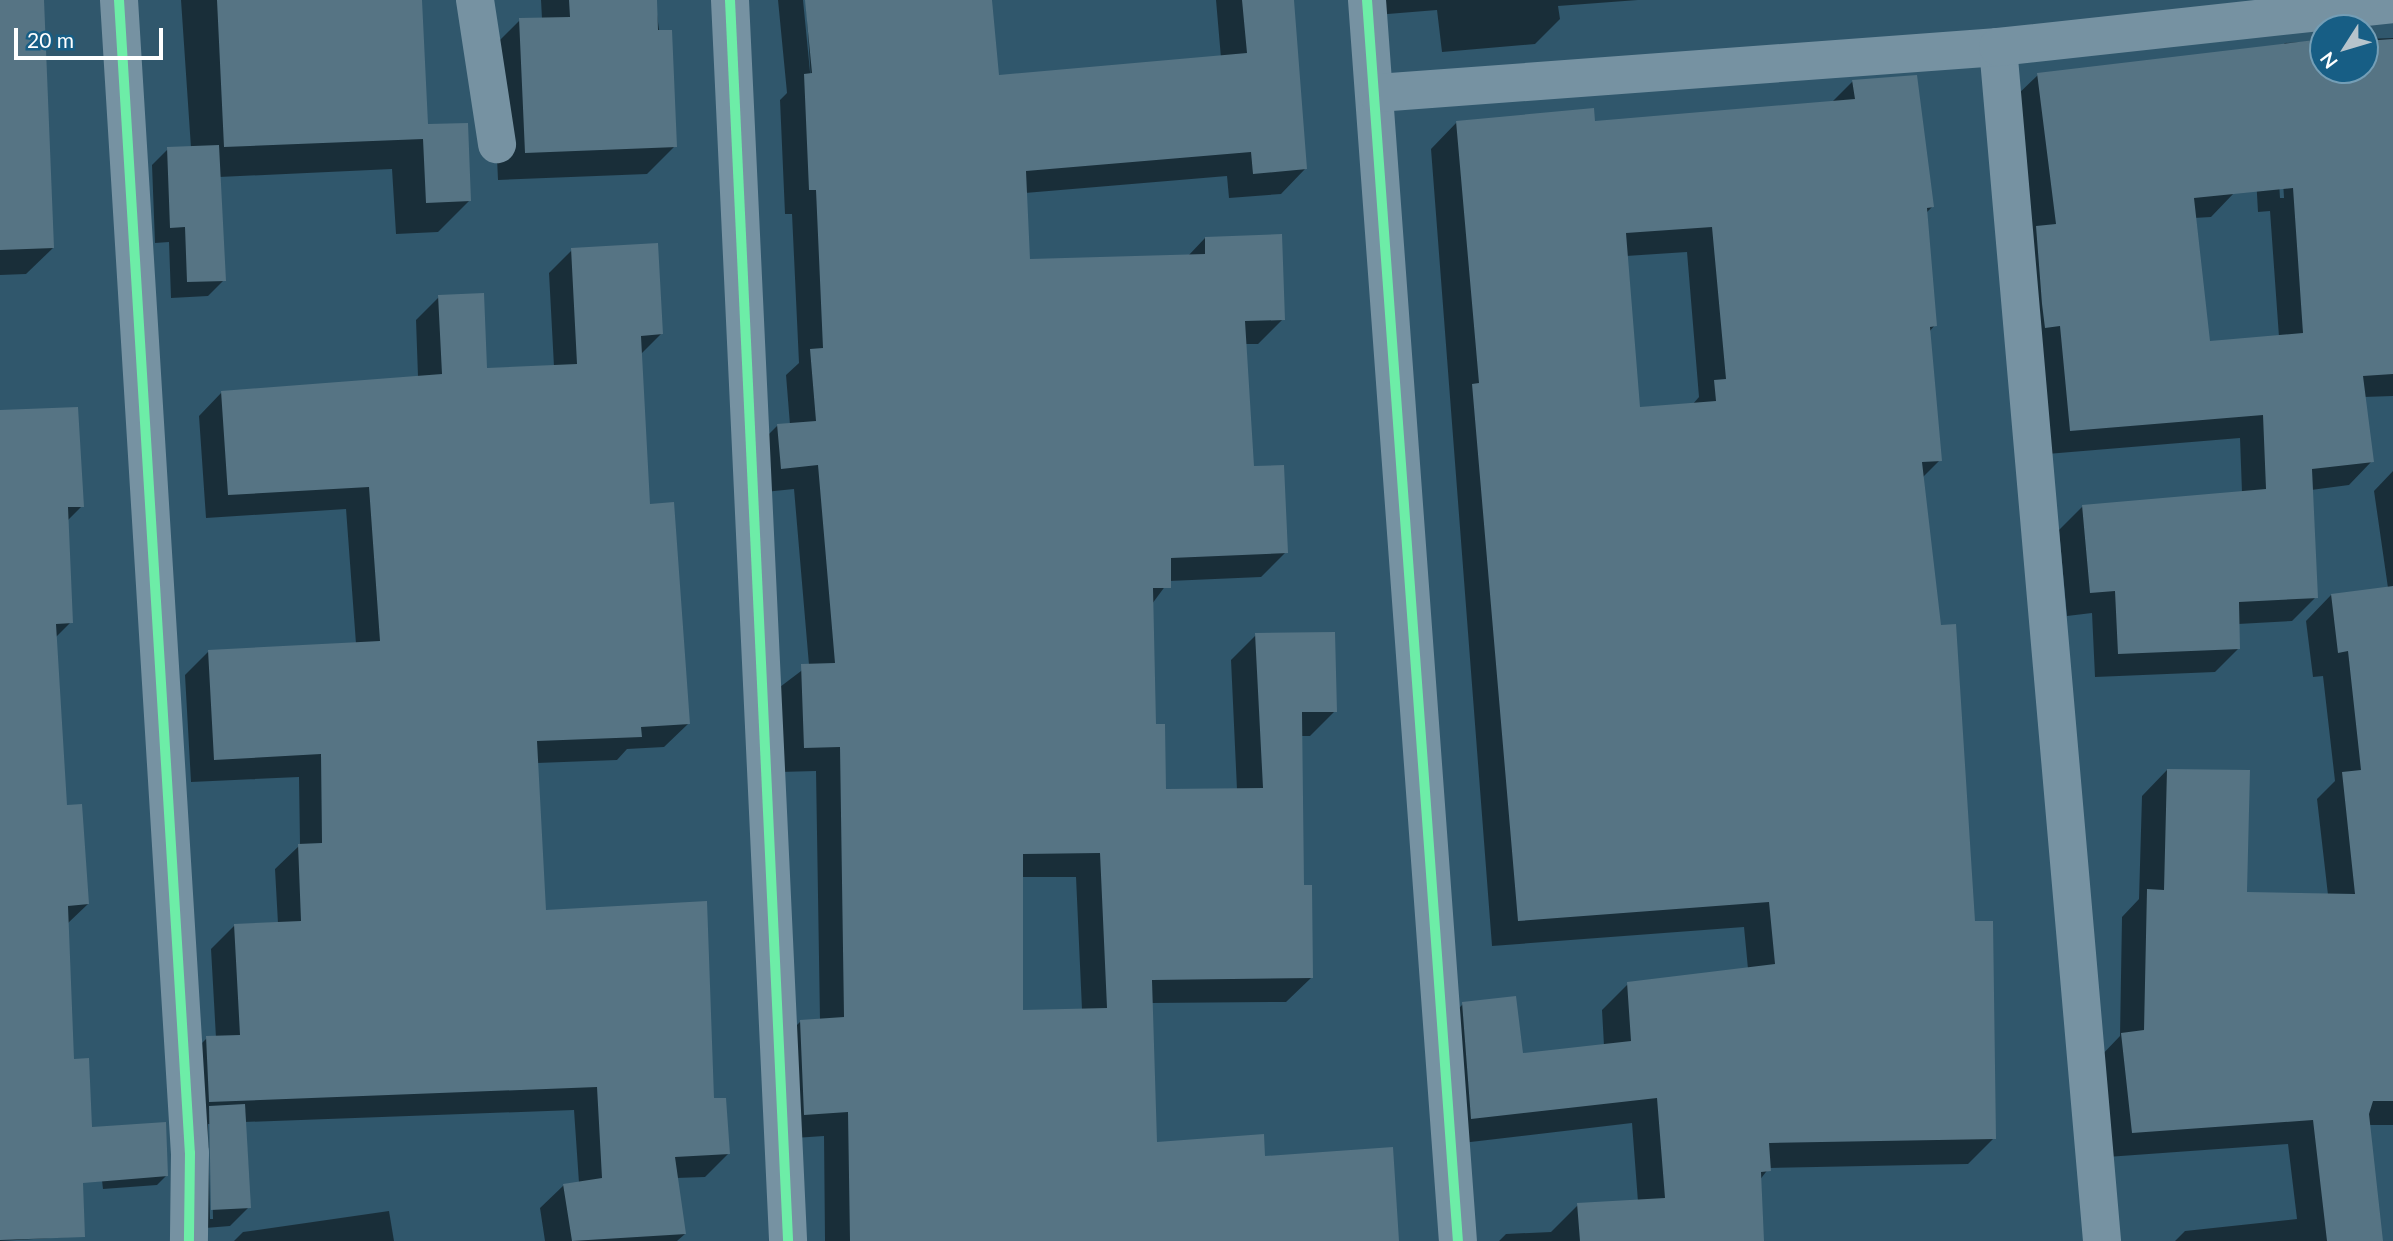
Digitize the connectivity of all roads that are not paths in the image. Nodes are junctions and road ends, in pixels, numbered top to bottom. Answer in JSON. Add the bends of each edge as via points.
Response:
{"nodes":[{"id":1,"x":119,"y":0,"type":"edge"},
{"id":2,"x":475,"y":0,"type":"edge"},
{"id":3,"x":730,"y":0,"type":"edge"},
{"id":4,"x":1367,"y":0,"type":"edge"},
{"id":5,"x":2393,"y":4,"type":"edge"},
{"id":6,"x":1998,"y":47,"type":"junction"},
{"id":7,"x":1377,"y":93,"type":"junction"},
{"id":8,"x":497,"y":144,"type":"dead end"},
{"id":9,"x":189,"y":1241,"type":"edge"},
{"id":10,"x":788,"y":1241,"type":"edge"},
{"id":11,"x":1458,"y":1241,"type":"edge"},
{"id":12,"x":2102,"y":1241,"type":"edge"}],
"edges":[{"from":1,"to":9,"type":"street","via":[[190,1153]]},
{"from":2,"to":8,"type":"street"},
{"from":3,"to":10,"type":"street"},
{"from":4,"to":7,"type":"street"},
{"from":5,"to":6,"type":"street"},
{"from":6,"to":7,"type":"street"},
{"from":6,"to":12,"type":"street"},
{"from":7,"to":11,"type":"street"}]}
